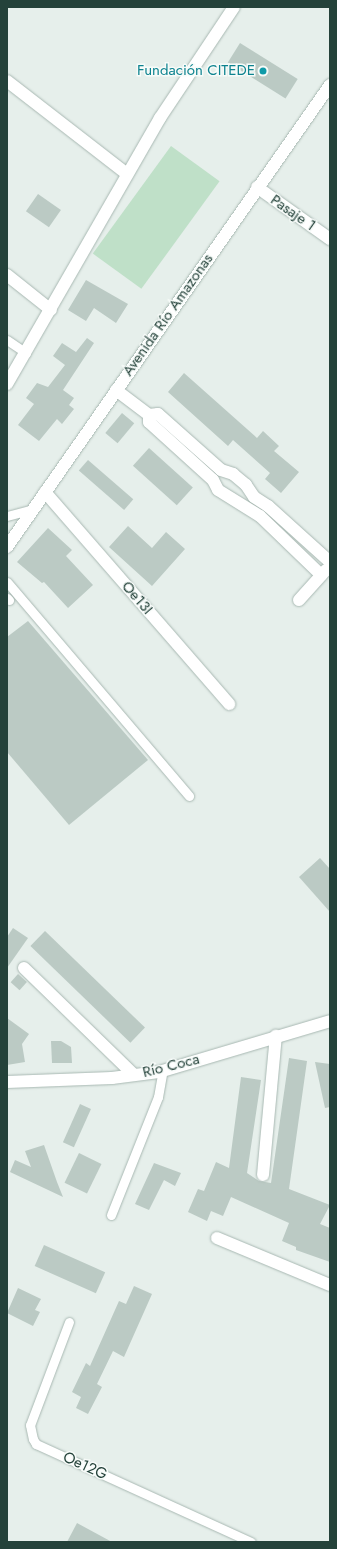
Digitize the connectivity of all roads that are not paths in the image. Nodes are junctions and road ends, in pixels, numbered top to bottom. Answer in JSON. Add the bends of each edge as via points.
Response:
{"nodes":[{"id":1,"x":234,"y":7,"type":"edge"},
{"id":2,"x":7,"y":80,"type":"edge"},
{"id":3,"x":330,"y":84,"type":"edge"},
{"id":4,"x":127,"y":174,"type":"junction"},
{"id":5,"x":256,"y":187,"type":"junction"},
{"id":6,"x":330,"y":239,"type":"edge"},
{"id":7,"x":7,"y":275,"type":"edge"},
{"id":8,"x":51,"y":310,"type":"junction"},
{"id":9,"x":7,"y":340,"type":"edge"},
{"id":10,"x":26,"y":353,"type":"junction"},
{"id":11,"x":7,"y":384,"type":"edge"},
{"id":12,"x":116,"y":390,"type":"junction"},
{"id":13,"x":149,"y":415,"type":"junction"},
{"id":14,"x":186,"y":438,"type":"junction"},
{"id":15,"x":177,"y":447,"type":"junction"},
{"id":16,"x":217,"y":475,"type":"junction"},
{"id":17,"x":45,"y":492,"type":"junction"},
{"id":18,"x":250,"y":501,"type":"junction"},
{"id":19,"x":33,"y":509,"type":"junction"},
{"id":20,"x":7,"y":516,"type":"edge"},
{"id":21,"x":288,"y":524,"type":"junction"},
{"id":22,"x":279,"y":534,"type":"junction"},
{"id":23,"x":7,"y":547,"type":"edge"},
{"id":24,"x":330,"y":562,"type":"edge"},
{"id":25,"x":326,"y":570,"type":"edge"},
{"id":26,"x":7,"y":582,"type":"edge"},
{"id":27,"x":299,"y":600,"type":"dead end"},
{"id":28,"x":229,"y":704,"type":"dead end"},
{"id":29,"x":189,"y":796,"type":"dead end"},
{"id":30,"x":24,"y":968,"type":"dead end"},
{"id":31,"x":330,"y":1021,"type":"edge"},
{"id":32,"x":276,"y":1036,"type":"junction"},
{"id":33,"x":163,"y":1070,"type":"junction"},
{"id":34,"x":134,"y":1075,"type":"junction"},
{"id":35,"x":7,"y":1082,"type":"edge"},
{"id":36,"x":263,"y":1175,"type":"dead end"},
{"id":37,"x":111,"y":1215,"type":"dead end"},
{"id":38,"x":217,"y":1238,"type":"dead end"},
{"id":39,"x":330,"y":1285,"type":"edge"},
{"id":40,"x":69,"y":1322,"type":"dead end"},
{"id":41,"x":252,"y":1542,"type":"edge"}],
"edges":[{"from":1,"to":4,"type":"street","via":[[160,118]]},
{"from":2,"to":4,"type":"street"},
{"from":3,"to":5,"type":"street","name":"Avenida Río Amazonas"},
{"from":4,"to":8,"type":"street"},
{"from":5,"to":6,"type":"street","name":"Pasaje 1"},
{"from":5,"to":12,"type":"street","name":"Avenida Río Amazonas"},
{"from":7,"to":8,"type":"street"},
{"from":8,"to":10,"type":"street"},
{"from":9,"to":10,"type":"lane"},
{"from":10,"to":11,"type":"street"},
{"from":12,"to":13,"type":"street"},
{"from":12,"to":17,"type":"street","name":"Avenida Río Amazonas"},
{"from":13,"to":14,"type":"street","via":[[158,414]]},
{"from":13,"to":15,"type":"street","via":[[149,422]]},
{"from":14,"to":15,"type":"street"},
{"from":14,"to":16,"type":"street"},
{"from":15,"to":16,"type":"street"},
{"from":16,"to":18,"type":"street","via":[[233,474],[246,485]]},
{"from":16,"to":18,"type":"street","via":[[218,490],[234,501]]},
{"from":17,"to":19,"type":"street","name":"Avenida Río Amazonas"},
{"from":17,"to":28,"type":"street","name":"Oe13I"},
{"from":18,"to":21,"type":"street"},
{"from":18,"to":22,"type":"street"},
{"from":19,"to":20,"type":"lane"},
{"from":19,"to":23,"type":"street","name":"Avenida Río Amazonas"},
{"from":21,"to":22,"type":"street"},
{"from":21,"to":24,"type":"street"},
{"from":22,"to":25,"type":"street"},
{"from":25,"to":27,"type":"street"},
{"from":26,"to":29,"type":"lane"},
{"from":30,"to":34,"type":"street"},
{"from":31,"to":32,"type":"street","name":"Río Coca"},
{"from":32,"to":33,"type":"street","name":"Río Coca"},
{"from":32,"to":36,"type":"street"},
{"from":33,"to":34,"type":"street","name":"Río Coca"},
{"from":33,"to":37,"type":"lane","via":[[158,1097]]},
{"from":34,"to":35,"type":"street","name":"Río Coca"},
{"from":38,"to":39,"type":"street"},
{"from":40,"to":41,"type":"lane","name":"Oe12G","via":[[30,1425],[32,1439],[36,1444]]}]}
